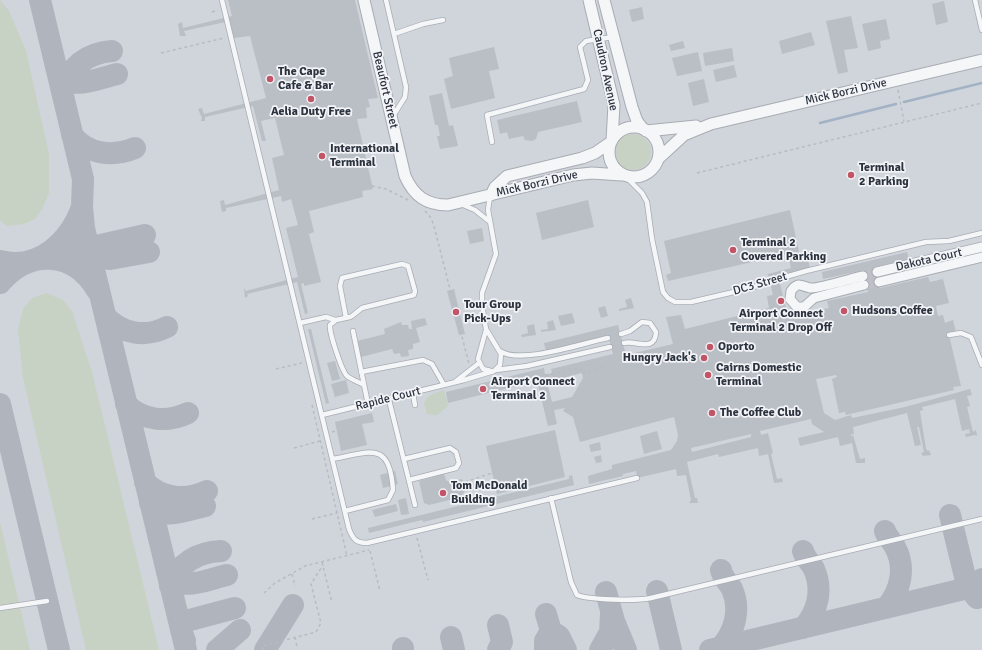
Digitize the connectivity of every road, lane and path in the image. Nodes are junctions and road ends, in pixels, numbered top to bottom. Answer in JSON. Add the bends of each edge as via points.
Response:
{"nodes":[{"id":1,"x":222,"y":0,"type":"edge"},
{"id":2,"x":364,"y":0,"type":"edge"},
{"id":3,"x":386,"y":0,"type":"edge"},
{"id":4,"x":589,"y":0,"type":"edge"},
{"id":5,"x":604,"y":0,"type":"edge"},
{"id":6,"x":976,"y":0,"type":"edge"},
{"id":7,"x":443,"y":20,"type":"dead end"},
{"id":8,"x":982,"y":30,"type":"edge"},
{"id":9,"x":394,"y":34,"type":"junction"},
{"id":10,"x":231,"y":36,"type":"junction"},
{"id":11,"x":613,"y":37,"type":"junction"},
{"id":12,"x":600,"y":39,"type":"junction"},
{"id":13,"x":161,"y":53,"type":"dead end"},
{"id":14,"x":982,"y":60,"type":"edge"},
{"id":15,"x":896,"y":80,"type":"junction"},
{"id":16,"x":982,"y":102,"type":"edge"},
{"id":17,"x":392,"y":117,"type":"junction"},
{"id":18,"x":904,"y":122,"type":"junction"},
{"id":19,"x":711,"y":124,"type":"junction"},
{"id":20,"x":645,"y":130,"type":"junction"},
{"id":21,"x":612,"y":141,"type":"junction"},
{"id":22,"x":492,"y":142,"type":"dead end"},
{"id":23,"x":658,"y":159,"type":"junction"},
{"id":24,"x":697,"y":173,"type":"dead end"},
{"id":25,"x":623,"y":175,"type":"junction"},
{"id":26,"x":372,"y":186,"type":"dead end"},
{"id":27,"x":491,"y":195,"type":"junction"},
{"id":28,"x":412,"y":202,"type":"dead end"},
{"id":29,"x":458,"y":203,"type":"junction"},
{"id":30,"x":422,"y":208,"type":"dead end"},
{"id":31,"x":490,"y":222,"type":"junction"},
{"id":32,"x":982,"y":233,"type":"edge"},
{"id":33,"x":982,"y":247,"type":"edge"},
{"id":34,"x":982,"y":257,"type":"edge"},
{"id":35,"x":864,"y":280,"type":"joint"},
{"id":36,"x":346,"y":318,"type":"junction"},
{"id":37,"x":335,"y":320,"type":"junction"},
{"id":38,"x":300,"y":323,"type":"junction"},
{"id":39,"x":486,"y":329,"type":"junction"},
{"id":40,"x":353,"y":330,"type":"dead end"},
{"id":41,"x":621,"y":334,"type":"dead end"},
{"id":42,"x":949,"y":334,"type":"dead end"},
{"id":43,"x":608,"y":338,"type":"dead end"},
{"id":44,"x":624,"y":343,"type":"dead end"},
{"id":45,"x":610,"y":347,"type":"dead end"},
{"id":46,"x":499,"y":350,"type":"junction"},
{"id":47,"x":309,"y":362,"type":"junction"},
{"id":48,"x":479,"y":363,"type":"junction"},
{"id":49,"x":982,"y":365,"type":"edge"},
{"id":50,"x":603,"y":368,"type":"dead end"},
{"id":51,"x":276,"y":370,"type":"dead end"},
{"id":52,"x":470,"y":370,"type":"junction"},
{"id":53,"x":493,"y":371,"type":"junction"},
{"id":54,"x":361,"y":372,"type":"junction"},
{"id":55,"x":546,"y":375,"type":"dead end"},
{"id":56,"x":454,"y":382,"type":"junction"},
{"id":57,"x":364,"y":385,"type":"junction"},
{"id":58,"x":444,"y":385,"type":"junction"},
{"id":59,"x":413,"y":394,"type":"junction"},
{"id":60,"x":389,"y":400,"type":"junction"},
{"id":61,"x":368,"y":404,"type":"junction"},
{"id":62,"x":311,"y":405,"type":"dead end"},
{"id":63,"x":415,"y":405,"type":"dead end"},
{"id":64,"x":322,"y":415,"type":"junction"},
{"id":65,"x":320,"y":442,"type":"junction"},
{"id":66,"x":294,"y":448,"type":"dead end"},
{"id":67,"x":333,"y":459,"type":"junction"},
{"id":68,"x":404,"y":459,"type":"junction"},
{"id":69,"x":492,"y":474,"type":"dead end"},
{"id":70,"x":637,"y":478,"type":"dead end"},
{"id":71,"x":409,"y":480,"type":"junction"},
{"id":72,"x":465,"y":482,"type":"dead end"},
{"id":73,"x":551,"y":498,"type":"junction"},
{"id":74,"x":415,"y":505,"type":"dead end"},
{"id":75,"x":345,"y":511,"type":"junction"},
{"id":76,"x":337,"y":513,"type":"junction"},
{"id":77,"x":312,"y":519,"type":"dead end"},
{"id":78,"x":982,"y":519,"type":"edge"},
{"id":79,"x":416,"y":531,"type":"junction"},
{"id":80,"x":372,"y":541,"type":"junction"},
{"id":81,"x":369,"y":550,"type":"junction"},
{"id":82,"x":347,"y":556,"type":"junction"},
{"id":83,"x":322,"y":562,"type":"junction"},
{"id":84,"x":323,"y":565,"type":"junction"},
{"id":85,"x":292,"y":574,"type":"junction"},
{"id":86,"x":428,"y":580,"type":"dead end"},
{"id":87,"x":295,"y":586,"type":"dead end"},
{"id":88,"x":380,"y":591,"type":"dead end"},
{"id":89,"x":264,"y":593,"type":"dead end"},
{"id":90,"x":47,"y":601,"type":"dead end"},
{"id":91,"x":332,"y":604,"type":"dead end"},
{"id":92,"x":0,"y":608,"type":"edge"},
{"id":93,"x":295,"y":637,"type":"junction"},
{"id":94,"x":298,"y":647,"type":"dead end"},
{"id":95,"x":263,"y":650,"type":"edge"}],
"edges":[{"from":1,"to":10,"type":"lane"},
{"from":2,"to":17,"type":"street","name":"Beaufort Street"},
{"from":3,"to":9,"type":"lane"},
{"from":4,"to":12,"type":"street","name":"Caudron Avenue"},
{"from":5,"to":11,"type":"street","name":"Caudron Avenue"},
{"from":6,"to":8,"type":"lane"},
{"from":7,"to":9,"type":"lane"},
{"from":9,"to":17,"type":"lane","via":[[406,87],[405,97]]},
{"from":10,"to":13,"type":"path"},
{"from":10,"to":38,"type":"lane"},
{"from":11,"to":12,"type":"lane"},
{"from":11,"to":20,"type":"street","name":"Caudron Avenue","via":[[632,107]]},
{"from":12,"to":21,"type":"street","name":"Caudron Avenue","via":[[614,105]]},
{"from":12,"to":22,"type":"lane","via":[[586,42],[580,48],[588,80],[584,89],[487,115]]},
{"from":14,"to":15,"type":"street","name":"Mick Borzi Drive"},
{"from":15,"to":18,"type":"path"},
{"from":15,"to":19,"type":"street","name":"Mick Borzi Drive"},
{"from":16,"to":18,"type":"path"},
{"from":17,"to":29,"type":"street","name":"Beaufort Street","via":[[405,176],[412,191],[426,202],[436,205]]},
{"from":18,"to":24,"type":"path"},
{"from":19,"to":20,"type":"street","name":"Mick Borzi Drive"},
{"from":19,"to":23,"type":"street","name":"Mick Borzi Drive","via":[[684,135]]},
{"from":20,"to":21,"type":"street","via":[[626,129]]},
{"from":20,"to":23,"type":"street","via":[[656,143]]},
{"from":21,"to":25,"type":"street","via":[[609,157]]},
{"from":21,"to":27,"type":"street","name":"Mick Borzi Drive","via":[[595,153],[582,158],[507,176],[495,187]]},
{"from":23,"to":25,"type":"street","via":[[655,165],[639,177]]},
{"from":25,"to":27,"type":"street","name":"Mick Borzi Drive","via":[[577,174]]},
{"from":25,"to":32,"type":"lane","name":"DC3 Street","via":[[642,193],[647,202],[663,292],[675,302],[691,302],[926,242]]},
{"from":26,"to":28,"type":"path","via":[[386,189]]},
{"from":27,"to":29,"type":"street","name":"Beaufort Street"},
{"from":27,"to":31,"type":"lane","via":[[488,210]]},
{"from":29,"to":31,"type":"lane","via":[[475,210]]},
{"from":30,"to":52,"type":"path","via":[[432,218]]},
{"from":31,"to":39,"type":"lane","via":[[496,254],[482,293]]},
{"from":33,"to":34,"type":"street","name":"Dakota Court","via":[[878,277]]},
{"from":35,"to":35,"type":"street","via":[[814,298],[804,307],[797,307],[790,299],[791,291],[796,285],[811,288]]},
{"from":36,"to":36,"type":"lane","via":[[362,308],[414,295],[408,266],[402,264],[342,278],[340,286]]},
{"from":36,"to":37,"type":"lane"},
{"from":37,"to":38,"type":"lane","via":[[326,317]]},
{"from":37,"to":57,"type":"lane","via":[[329,328],[334,349],[346,374]]},
{"from":38,"to":47,"type":"lane"},
{"from":39,"to":46,"type":"lane"},
{"from":39,"to":48,"type":"lane"},
{"from":40,"to":54,"type":"lane"},
{"from":41,"to":44,"type":"lane","via":[[630,332],[638,324],[646,322],[653,325],[656,332],[655,340],[649,345]]},
{"from":42,"to":49,"type":"lane","via":[[961,333],[971,337]]},
{"from":43,"to":46,"type":"lane","via":[[522,357],[508,356]]},
{"from":45,"to":53,"type":"lane","name":"Rapide Court"},
{"from":46,"to":53,"type":"lane","via":[[502,361]]},
{"from":47,"to":51,"type":"path"},
{"from":47,"to":64,"type":"lane"},
{"from":48,"to":52,"type":"lane","name":"Rapide Court"},
{"from":48,"to":53,"type":"lane","via":[[483,369]]},
{"from":50,"to":55,"type":"path","via":[[582,373],[581,368]]},
{"from":52,"to":56,"type":"lane","name":"Rapide Court"},
{"from":53,"to":56,"type":"lane","name":"Rapide Court"},
{"from":54,"to":57,"type":"lane"},
{"from":54,"to":58,"type":"lane","via":[[424,360],[432,364]]},
{"from":56,"to":58,"type":"lane","name":"Rapide Court"},
{"from":57,"to":61,"type":"lane"},
{"from":58,"to":59,"type":"lane","name":"Rapide Court"},
{"from":59,"to":60,"type":"lane","name":"Rapide Court"},
{"from":59,"to":63,"type":"lane"},
{"from":60,"to":61,"type":"lane","name":"Rapide Court"},
{"from":60,"to":68,"type":"lane"},
{"from":61,"to":64,"type":"lane","name":"Rapide Court"},
{"from":62,"to":65,"type":"path"},
{"from":64,"to":67,"type":"lane"},
{"from":65,"to":66,"type":"path"},
{"from":65,"to":76,"type":"path"},
{"from":67,"to":75,"type":"lane"},
{"from":67,"to":75,"type":"lane","via":[[375,452],[382,455],[388,463],[394,490],[388,500]]},
{"from":68,"to":71,"type":"lane"},
{"from":68,"to":71,"type":"lane","via":[[450,448],[456,452],[459,462],[456,468]]},
{"from":69,"to":72,"type":"path"},
{"from":70,"to":73,"type":"lane"},
{"from":71,"to":74,"type":"lane"},
{"from":73,"to":78,"type":"lane","via":[[571,582],[577,594],[586,598],[651,598]]},
{"from":73,"to":79,"type":"lane"},
{"from":75,"to":80,"type":"lane","via":[[353,538],[361,543]]},
{"from":76,"to":77,"type":"path"},
{"from":76,"to":82,"type":"path"},
{"from":79,"to":80,"type":"lane"},
{"from":79,"to":86,"type":"path"},
{"from":80,"to":81,"type":"path"},
{"from":81,"to":82,"type":"path"},
{"from":81,"to":88,"type":"path"},
{"from":82,"to":83,"type":"path"},
{"from":83,"to":84,"type":"path"},
{"from":83,"to":85,"type":"path","via":[[305,566]]},
{"from":84,"to":91,"type":"path"},
{"from":84,"to":93,"type":"path","via":[[311,584],[321,623],[316,632]]},
{"from":85,"to":87,"type":"path"},
{"from":85,"to":89,"type":"path"},
{"from":90,"to":92,"type":"lane"},
{"from":93,"to":94,"type":"path"},
{"from":93,"to":95,"type":"path","via":[[262,646]]}]}
